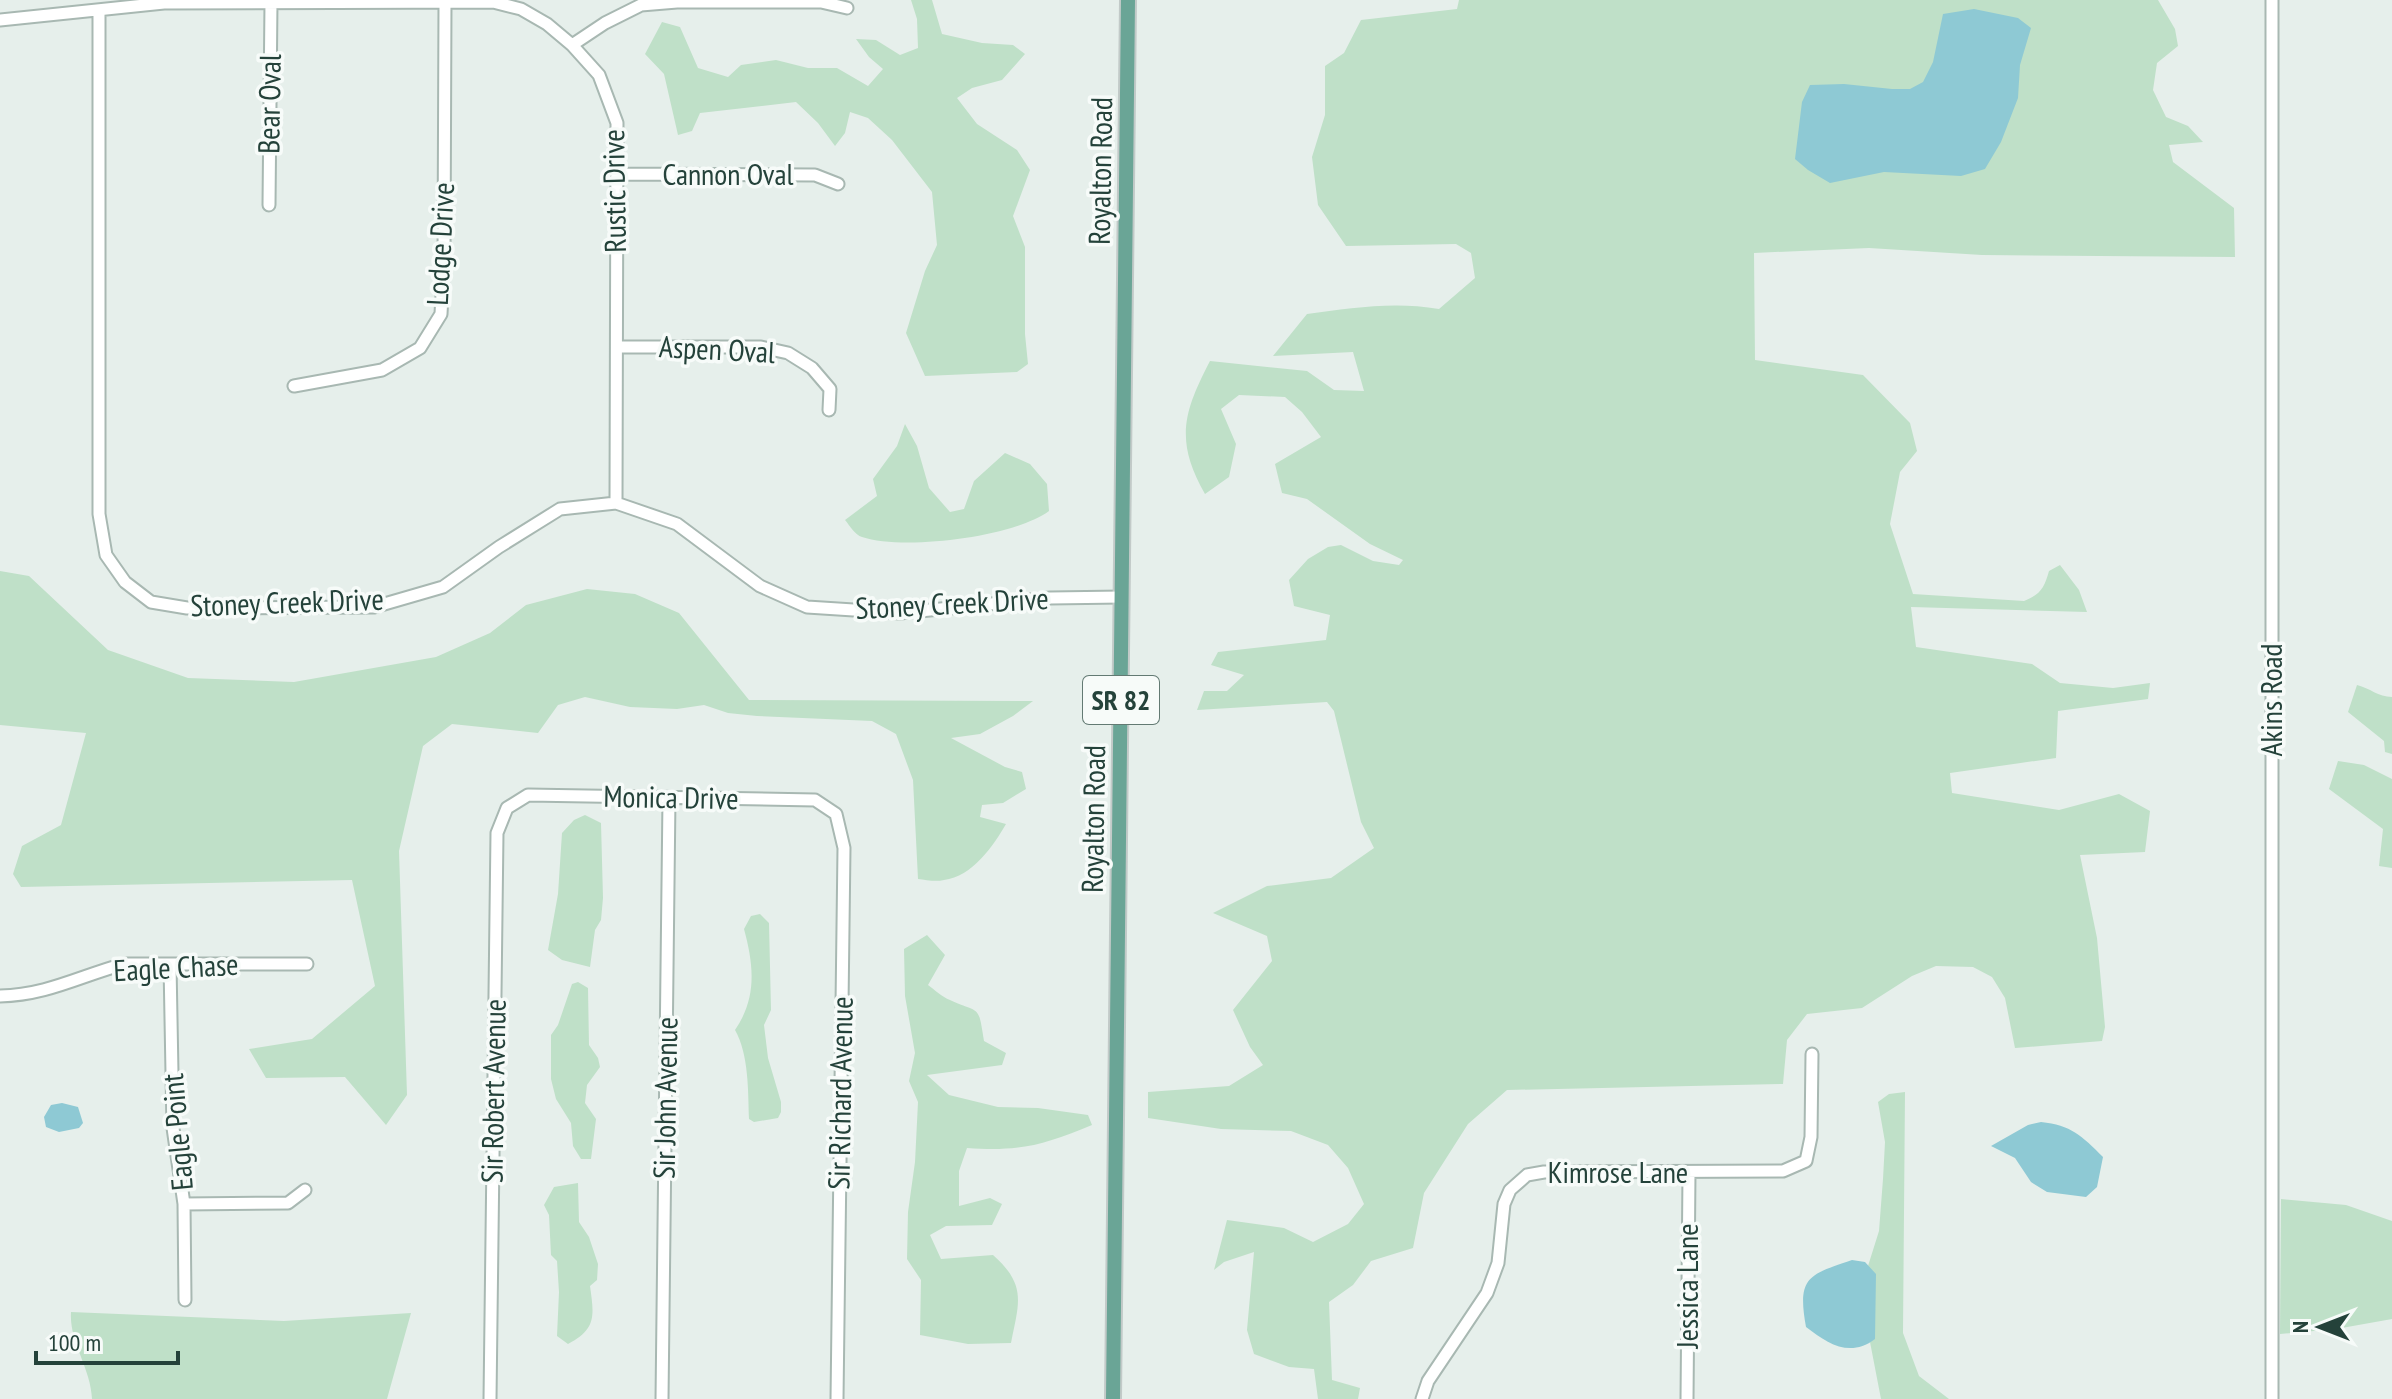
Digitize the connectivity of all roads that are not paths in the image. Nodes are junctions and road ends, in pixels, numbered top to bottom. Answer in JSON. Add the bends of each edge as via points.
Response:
{"nodes":[{"id":1,"x":1128,"y":0,"type":"edge"},
{"id":2,"x":2272,"y":0,"type":"edge"},
{"id":3,"x":271,"y":2,"type":"junction"},
{"id":4,"x":445,"y":2,"type":"junction"},
{"id":5,"x":847,"y":8,"type":"dead end"},
{"id":6,"x":99,"y":11,"type":"junction"},
{"id":7,"x":0,"y":20,"type":"edge"},
{"id":8,"x":572,"y":45,"type":"junction"},
{"id":9,"x":617,"y":174,"type":"junction"},
{"id":10,"x":838,"y":184,"type":"dead end"},
{"id":11,"x":269,"y":205,"type":"dead end"},
{"id":12,"x":617,"y":347,"type":"junction"},
{"id":13,"x":294,"y":386,"type":"dead end"},
{"id":14,"x":829,"y":410,"type":"dead end"},
{"id":15,"x":616,"y":503,"type":"junction"},
{"id":16,"x":1122,"y":597,"type":"junction"},
{"id":17,"x":528,"y":795,"type":"joint"},
{"id":18,"x":669,"y":798,"type":"junction"},
{"id":19,"x":815,"y":800,"type":"joint"},
{"id":20,"x":170,"y":964,"type":"junction"},
{"id":21,"x":307,"y":964,"type":"dead end"},
{"id":22,"x":0,"y":996,"type":"edge"},
{"id":23,"x":1812,"y":1054,"type":"dead end"},
{"id":24,"x":1689,"y":1173,"type":"junction"},
{"id":25,"x":305,"y":1190,"type":"dead end"},
{"id":26,"x":184,"y":1204,"type":"junction"},
{"id":27,"x":185,"y":1300,"type":"dead end"},
{"id":28,"x":490,"y":1399,"type":"edge"},
{"id":29,"x":662,"y":1399,"type":"edge"},
{"id":30,"x":837,"y":1399,"type":"edge"},
{"id":31,"x":1113,"y":1399,"type":"edge"},
{"id":32,"x":1422,"y":1399,"type":"edge"},
{"id":33,"x":1687,"y":1399,"type":"edge"},
{"id":34,"x":2272,"y":1399,"type":"edge"}],
"edges":[{"from":1,"to":16,"type":"main road","name":"Royalton Road","number":"SR 82"},
{"from":2,"to":34,"type":"street","name":"Akins Road"},
{"from":3,"to":4,"type":"street","name":"Rustic Drive"},
{"from":3,"to":6,"type":"street","name":"Rustic Drive","via":[[164,3]]},
{"from":3,"to":11,"type":"street","name":"Bear Oval"},
{"from":4,"to":8,"type":"street","name":"Rustic Drive","via":[[493,2],[521,9]]},
{"from":4,"to":13,"type":"street","name":"Lodge Drive","via":[[441,314],[420,348],[382,370]]},
{"from":5,"to":8,"type":"street","via":[[821,2],[641,5]]},
{"from":6,"to":7,"type":"street","name":"Rustic Drive"},
{"from":6,"to":15,"type":"street","name":"Stoney Creek Drive","via":[[99,514],[106,555],[125,582],[151,602],[187,608],[374,607],[443,587],[560,509]]},
{"from":8,"to":9,"type":"street","name":"Rustic Drive","via":[[599,75],[617,123]]},
{"from":9,"to":10,"type":"street","name":"Cannon Oval","via":[[815,175]]},
{"from":9,"to":12,"type":"street","name":"Rustic Drive"},
{"from":12,"to":14,"type":"street","name":"Aspen Oval","via":[[761,347],[788,353],[812,368],[830,389]]},
{"from":12,"to":15,"type":"street","name":"Rustic Drive"},
{"from":15,"to":16,"type":"street","name":"Stoney Creek Drive","via":[[677,524],[760,586],[807,607],[900,613],[1050,598]]},
{"from":16,"to":31,"type":"main road","name":"Royalton Road","number":"SR 82"},
{"from":17,"to":18,"type":"street","name":"Monica Drive"},
{"from":17,"to":28,"type":"street","name":"Sir Robert Avenue","via":[[507,808],[497,833]]},
{"from":18,"to":19,"type":"street","name":"Monica Drive"},
{"from":18,"to":29,"type":"street","name":"Sir John Avenue"},
{"from":19,"to":30,"type":"street","name":"Sir Richard Avenue","via":[[836,814],[844,848]]},
{"from":20,"to":21,"type":"street","name":"Eagle Chase"},
{"from":20,"to":22,"type":"street","name":"Eagle Chase","via":[[124,964],[59,988]]},
{"from":20,"to":26,"type":"street","name":"Eagle Point","via":[[173,1128]]},
{"from":23,"to":24,"type":"street","name":"Kimrose Lane","via":[[1806,1161],[1783,1171]]},
{"from":24,"to":32,"type":"street","name":"Kimrose Lane","via":[[1527,1175],[1504,1204],[1498,1263],[1487,1293],[1428,1381]]},
{"from":24,"to":33,"type":"street","name":"Jessica Lane"},
{"from":25,"to":26,"type":"street","via":[[288,1203]]},
{"from":26,"to":27,"type":"street","name":"Eagle Point"}]}
